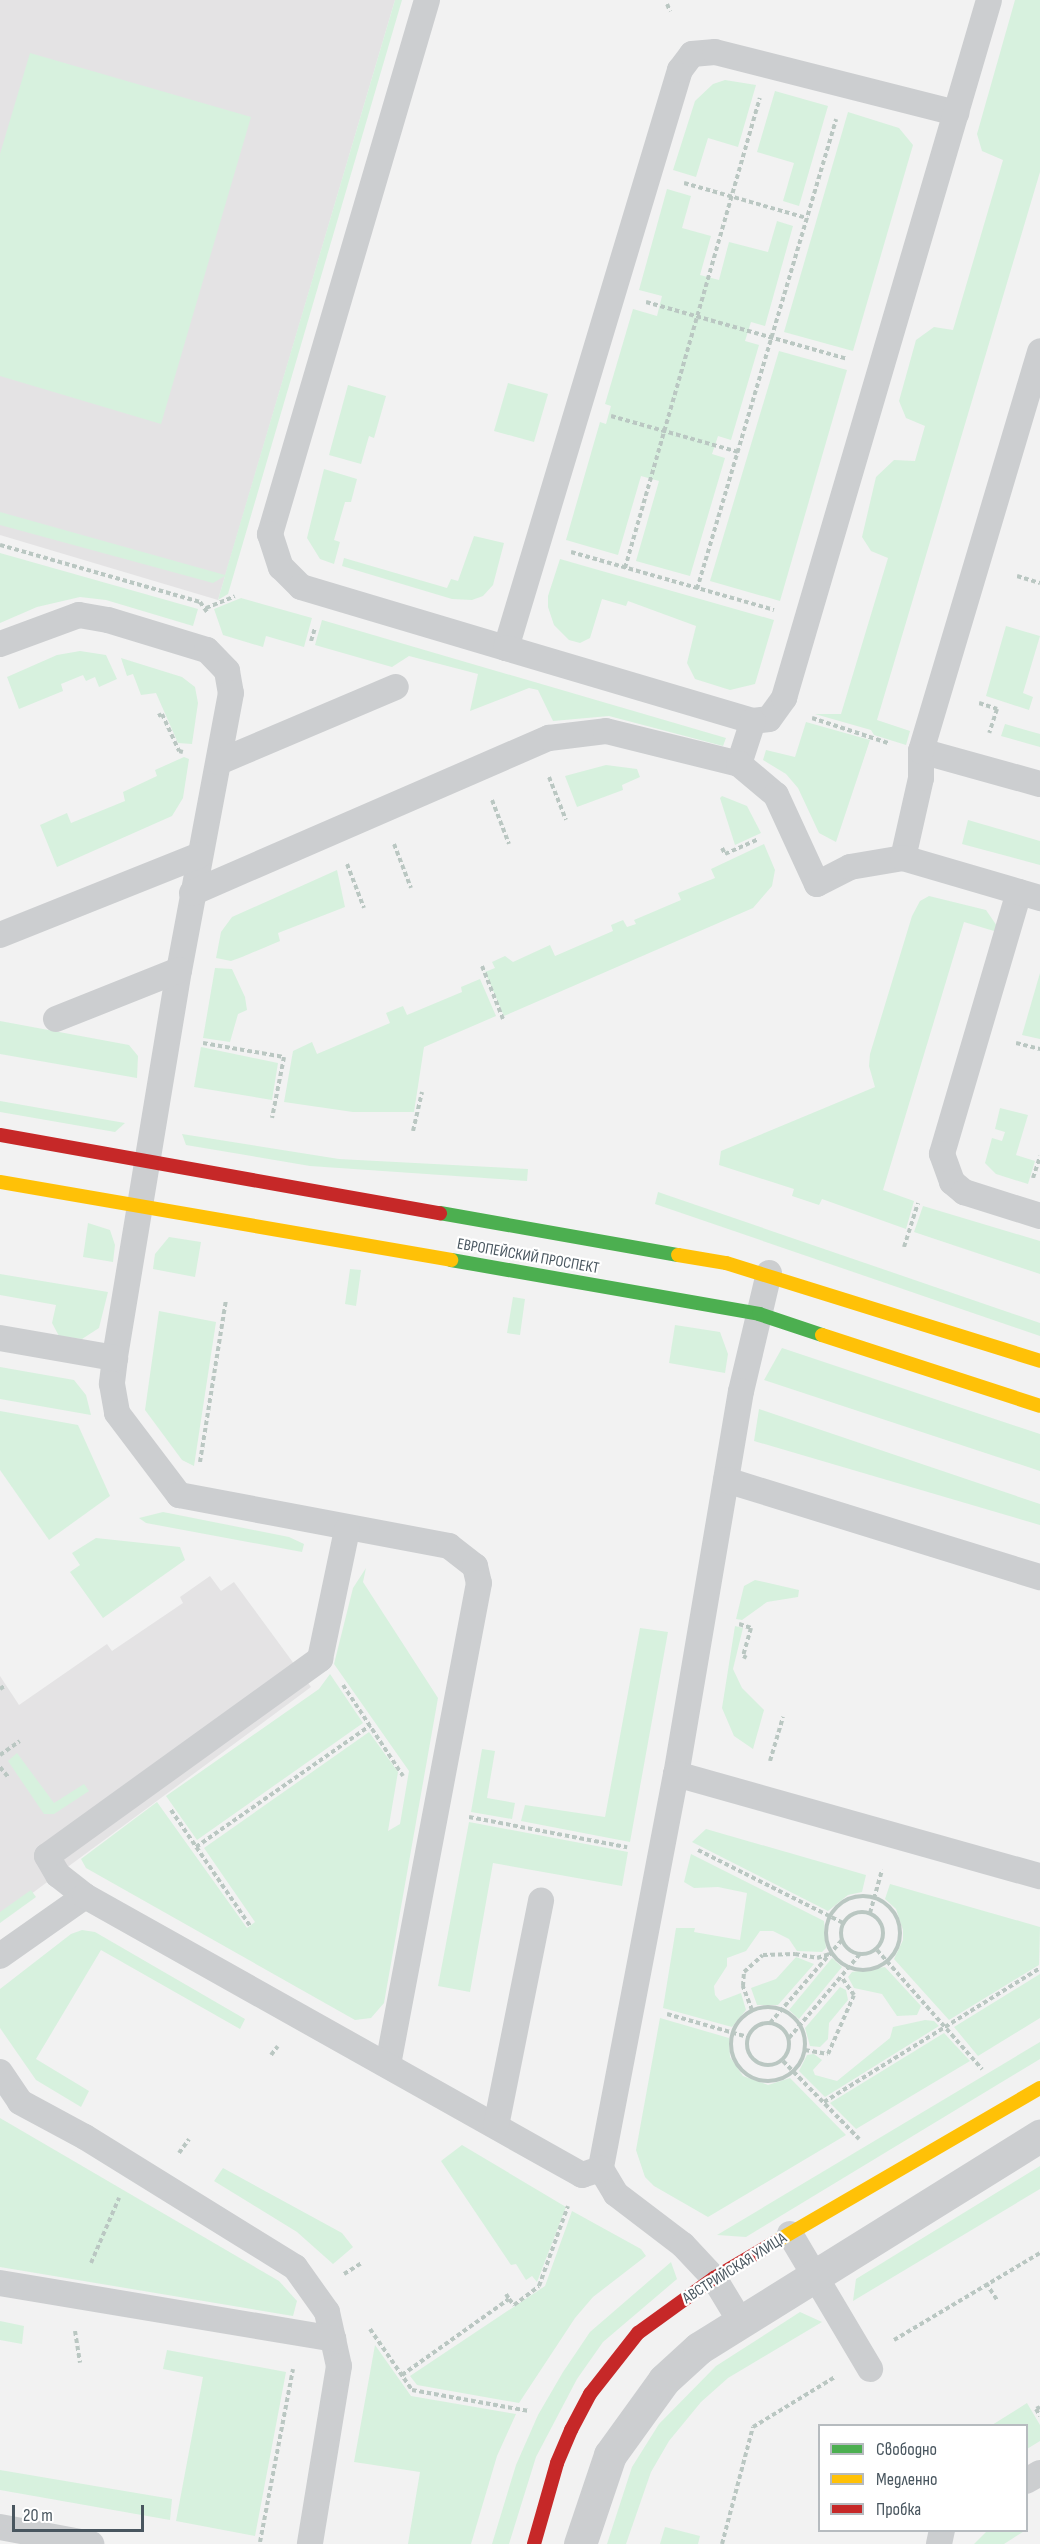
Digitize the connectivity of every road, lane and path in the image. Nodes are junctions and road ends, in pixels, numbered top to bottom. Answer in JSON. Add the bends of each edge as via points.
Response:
{"nodes":[{"id":1,"x":427,"y":0,"type":"edge"},
{"id":2,"x":989,"y":0,"type":"edge"},
{"id":3,"x":667,"y":4,"type":"dead end"},
{"id":4,"x":670,"y":11,"type":"dead end"},
{"id":5,"x":763,"y":89,"type":"dead end"},
{"id":6,"x":838,"y":110,"type":"dead end"},
{"id":7,"x":956,"y":113,"type":"junction"},
{"id":8,"x":681,"y":182,"type":"dead end"},
{"id":9,"x":732,"y":197,"type":"junction"},
{"id":10,"x":807,"y":218,"type":"junction"},
{"id":11,"x":636,"y":299,"type":"dead end"},
{"id":12,"x":697,"y":316,"type":"junction"},
{"id":13,"x":772,"y":338,"type":"junction"},
{"id":14,"x":1040,"y":351,"type":"edge"},
{"id":15,"x":856,"y":362,"type":"dead end"},
{"id":16,"x":602,"y":413,"type":"dead end"},
{"id":17,"x":664,"y":431,"type":"junction"},
{"id":18,"x":738,"y":452,"type":"junction"},
{"id":19,"x":0,"y":545,"type":"edge"},
{"id":20,"x":563,"y":549,"type":"dead end"},
{"id":21,"x":625,"y":568,"type":"junction"},
{"id":22,"x":1017,"y":576,"type":"dead end"},
{"id":23,"x":1040,"y":583,"type":"edge"},
{"id":24,"x":697,"y":589,"type":"junction"},
{"id":25,"x":235,"y":596,"type":"dead end"},
{"id":26,"x":206,"y":608,"type":"junction"},
{"id":27,"x":784,"y":612,"type":"dead end"},
{"id":28,"x":208,"y":618,"type":"dead end"},
{"id":29,"x":0,"y":644,"type":"edge"},
{"id":30,"x":506,"y":648,"type":"junction"},
{"id":31,"x":396,"y":687,"type":"dead end"},
{"id":32,"x":979,"y":703,"type":"dead end"},
{"id":33,"x":158,"y":716,"type":"dead end"},
{"id":34,"x":808,"y":717,"type":"dead end"},
{"id":35,"x":753,"y":721,"type":"junction"},
{"id":36,"x":988,"y":739,"type":"dead end"},
{"id":37,"x":174,"y":742,"type":"dead end"},
{"id":38,"x":895,"y":745,"type":"dead end"},
{"id":39,"x":921,"y":751,"type":"junction"},
{"id":40,"x":219,"y":762,"type":"junction"},
{"id":41,"x":739,"y":764,"type":"junction"},
{"id":42,"x":549,"y":777,"type":"dead end"},
{"id":43,"x":1040,"y":784,"type":"edge"},
{"id":44,"x":492,"y":800,"type":"dead end"},
{"id":45,"x":566,"y":820,"type":"dead end"},
{"id":46,"x":767,"y":835,"type":"dead end"},
{"id":47,"x":393,"y":841,"type":"dead end"},
{"id":48,"x":508,"y":844,"type":"dead end"},
{"id":49,"x":722,"y":848,"type":"dead end"},
{"id":50,"x":200,"y":855,"type":"junction"},
{"id":51,"x":903,"y":858,"type":"junction"},
{"id":52,"x":346,"y":861,"type":"dead end"},
{"id":53,"x":411,"y":888,"type":"dead end"},
{"id":54,"x":192,"y":893,"type":"junction"},
{"id":55,"x":1029,"y":895,"type":"edge"},
{"id":56,"x":364,"y":908,"type":"dead end"},
{"id":57,"x":0,"y":935,"type":"edge"},
{"id":58,"x":482,"y":966,"type":"dead end"},
{"id":59,"x":179,"y":970,"type":"junction"},
{"id":60,"x":56,"y":1019,"type":"dead end"},
{"id":61,"x":503,"y":1019,"type":"dead end"},
{"id":62,"x":197,"y":1041,"type":"dead end"},
{"id":63,"x":1016,"y":1043,"type":"dead end"},
{"id":64,"x":1040,"y":1049,"type":"edge"},
{"id":65,"x":422,"y":1092,"type":"dead end"},
{"id":66,"x":272,"y":1118,"type":"dead end"},
{"id":67,"x":413,"y":1131,"type":"dead end"},
{"id":68,"x":0,"y":1136,"type":"edge"},
{"id":69,"x":1040,"y":1156,"type":"edge"},
{"id":70,"x":146,"y":1161,"type":"junction"},
{"id":71,"x":0,"y":1182,"type":"edge"},
{"id":72,"x":1031,"y":1188,"type":"dead end"},
{"id":73,"x":918,"y":1203,"type":"dead end"},
{"id":74,"x":142,"y":1206,"type":"junction"},
{"id":75,"x":1040,"y":1216,"type":"edge"},
{"id":76,"x":904,"y":1247,"type":"dead end"},
{"id":77,"x":769,"y":1274,"type":"junction"},
{"id":78,"x":226,"y":1300,"type":"dead end"},
{"id":79,"x":759,"y":1314,"type":"junction"},
{"id":80,"x":0,"y":1338,"type":"edge"},
{"id":81,"x":115,"y":1358,"type":"junction"},
{"id":82,"x":1040,"y":1361,"type":"edge"},
{"id":83,"x":1040,"y":1406,"type":"edge"},
{"id":84,"x":198,"y":1474,"type":"dead end"},
{"id":85,"x":726,"y":1480,"type":"junction"},
{"id":86,"x":347,"y":1530,"type":"junction"},
{"id":87,"x":1040,"y":1577,"type":"edge"},
{"id":88,"x":751,"y":1628,"type":"dead end"},
{"id":89,"x":747,"y":1658,"type":"dead end"},
{"id":90,"x":320,"y":1659,"type":"junction"},
{"id":91,"x":6,"y":1685,"type":"dead end"},
{"id":92,"x":0,"y":1689,"type":"edge"},
{"id":93,"x":783,"y":1717,"type":"dead end"},
{"id":94,"x":371,"y":1725,"type":"junction"},
{"id":95,"x":20,"y":1741,"type":"dead end"},
{"id":96,"x":0,"y":1755,"type":"edge"},
{"id":97,"x":770,"y":1761,"type":"dead end"},
{"id":98,"x":0,"y":1767,"type":"edge"},
{"id":99,"x":676,"y":1774,"type":"junction"},
{"id":100,"x":9,"y":1778,"type":"dead end"},
{"id":101,"x":152,"y":1783,"type":"junction"},
{"id":102,"x":402,"y":1783,"type":"dead end"},
{"id":103,"x":466,"y":1817,"type":"dead end"},
{"id":104,"x":687,"y":1845,"type":"dead end"},
{"id":105,"x":196,"y":1847,"type":"junction"},
{"id":106,"x":633,"y":1848,"type":"dead end"},
{"id":107,"x":883,"y":1866,"type":"dead end"},
{"id":108,"x":1040,"y":1876,"type":"edge"},
{"id":109,"x":86,"y":1896,"type":"junction"},
{"id":110,"x":875,"y":1897,"type":"junction"},
{"id":111,"x":541,"y":1900,"type":"dead end"},
{"id":112,"x":870,"y":1913,"type":"junction"},
{"id":113,"x":829,"y":1917,"type":"junction"},
{"id":114,"x":843,"y":1923,"type":"junction"},
{"id":115,"x":250,"y":1926,"type":"dead end"},
{"id":116,"x":842,"y":1940,"type":"junction"},
{"id":117,"x":877,"y":1950,"type":"junction"},
{"id":118,"x":832,"y":1953,"type":"junction"},
{"id":119,"x":860,"y":1954,"type":"junction"},
{"id":120,"x":0,"y":1956,"type":"edge"},
{"id":121,"x":888,"y":1961,"type":"junction"},
{"id":122,"x":849,"y":1968,"type":"junction"},
{"id":123,"x":1040,"y":1968,"type":"edge"},
{"id":124,"x":842,"y":1978,"type":"junction"},
{"id":125,"x":781,"y":2009,"type":"junction"},
{"id":126,"x":752,"y":2010,"type":"junction"},
{"id":127,"x":657,"y":2012,"type":"dead end"},
{"id":128,"x":770,"y":2023,"type":"junction"},
{"id":129,"x":801,"y":2025,"type":"junction"},
{"id":130,"x":945,"y":2026,"type":"junction"},
{"id":131,"x":733,"y":2033,"type":"junction"},
{"id":132,"x":748,"y":2037,"type":"junction"},
{"id":133,"x":789,"y":2038,"type":"junction"},
{"id":134,"x":805,"y":2050,"type":"junction"},
{"id":135,"x":783,"y":2061,"type":"junction"},
{"id":136,"x":388,"y":2066,"type":"junction"},
{"id":137,"x":982,"y":2069,"type":"dead end"},
{"id":138,"x":0,"y":2072,"type":"edge"},
{"id":139,"x":793,"y":2072,"type":"junction"},
{"id":140,"x":1040,"y":2088,"type":"edge"},
{"id":141,"x":824,"y":2102,"type":"junction"},
{"id":142,"x":496,"y":2126,"type":"junction"},
{"id":143,"x":1040,"y":2136,"type":"edge"},
{"id":144,"x":859,"y":2139,"type":"dead end"},
{"id":145,"x":591,"y":2172,"type":"junction"},
{"id":146,"x":123,"y":2188,"type":"dead end"},
{"id":147,"x":790,"y":2234,"type":"junction"},
{"id":148,"x":1040,"y":2253,"type":"edge"},
{"id":149,"x":363,"y":2262,"type":"dead end"},
{"id":150,"x":87,"y":2272,"type":"dead end"},
{"id":151,"x":814,"y":2274,"type":"junction"},
{"id":152,"x":714,"y":2278,"type":"junction"},
{"id":153,"x":336,"y":2279,"type":"dead end"},
{"id":154,"x":0,"y":2283,"type":"edge"},
{"id":155,"x":986,"y":2283,"type":"junction"},
{"id":156,"x":506,"y":2294,"type":"dead end"},
{"id":157,"x":509,"y":2299,"type":"junction"},
{"id":158,"x":997,"y":2300,"type":"dead end"},
{"id":159,"x":740,"y":2321,"type":"junction"},
{"id":160,"x":366,"y":2324,"type":"dead end"},
{"id":161,"x":75,"y":2327,"type":"dead end"},
{"id":162,"x":889,"y":2336,"type":"dead end"},
{"id":163,"x":333,"y":2339,"type":"junction"},
{"id":164,"x":80,"y":2363,"type":"dead end"},
{"id":165,"x":837,"y":2368,"type":"dead end"},
{"id":166,"x":293,"y":2369,"type":"dead end"},
{"id":167,"x":870,"y":2369,"type":"dead end"},
{"id":168,"x":402,"y":2375,"type":"junction"},
{"id":169,"x":1040,"y":2407,"type":"edge"},
{"id":170,"x":530,"y":2411,"type":"dead end"},
{"id":171,"x":1040,"y":2416,"type":"edge"},
{"id":172,"x":0,"y":2527,"type":"edge"},
{"id":173,"x":260,"y":2542,"type":"dead end"},
{"id":174,"x":91,"y":2544,"type":"edge"},
{"id":175,"x":310,"y":2544,"type":"edge"},
{"id":176,"x":534,"y":2544,"type":"edge"},
{"id":177,"x":580,"y":2544,"type":"edge"},
{"id":178,"x":722,"y":2544,"type":"edge"}],
"edges":[{"from":1,"to":30,"type":"lane","via":[[270,534],[281,567],[301,587]]},
{"from":2,"to":7,"type":"lane"},
{"from":3,"to":4,"type":"path"},
{"from":5,"to":9,"type":"path"},
{"from":6,"to":10,"type":"path"},
{"from":7,"to":30,"type":"lane","via":[[715,52],[692,54],[680,70]]},
{"from":7,"to":35,"type":"lane","via":[[784,698],[769,719]]},
{"from":8,"to":9,"type":"path"},
{"from":9,"to":10,"type":"path"},
{"from":9,"to":12,"type":"path"},
{"from":10,"to":13,"type":"path"},
{"from":11,"to":12,"type":"path"},
{"from":12,"to":13,"type":"path"},
{"from":12,"to":17,"type":"path"},
{"from":13,"to":15,"type":"path"},
{"from":13,"to":18,"type":"path"},
{"from":14,"to":39,"type":"lane"},
{"from":16,"to":17,"type":"path"},
{"from":17,"to":18,"type":"path"},
{"from":17,"to":21,"type":"path"},
{"from":18,"to":24,"type":"path"},
{"from":19,"to":26,"type":"path","via":[[200,602]]},
{"from":20,"to":21,"type":"path"},
{"from":21,"to":24,"type":"path"},
{"from":22,"to":23,"type":"path"},
{"from":24,"to":27,"type":"path"},
{"from":25,"to":26,"type":"path"},
{"from":26,"to":28,"type":"path"},
{"from":29,"to":40,"type":"lane","via":[[79,615],[207,650],[227,671],[231,693]]},
{"from":30,"to":35,"type":"lane"},
{"from":31,"to":40,"type":"lane"},
{"from":32,"to":36,"type":"path","via":[[997,709]]},
{"from":33,"to":37,"type":"path","via":[[162,714]]},
{"from":34,"to":38,"type":"path"},
{"from":35,"to":41,"type":"lane"},
{"from":39,"to":43,"type":"lane"},
{"from":39,"to":51,"type":"lane","via":[[921,778]]},
{"from":40,"to":50,"type":"lane"},
{"from":41,"to":51,"type":"lane","via":[[776,795],[817,884],[850,867]]},
{"from":41,"to":54,"type":"lane","via":[[606,730],[549,738]]},
{"from":42,"to":45,"type":"path"},
{"from":44,"to":48,"type":"path"},
{"from":46,"to":49,"type":"path","via":[[725,854]]},
{"from":47,"to":53,"type":"path"},
{"from":50,"to":54,"type":"lane"},
{"from":50,"to":57,"type":"lane"},
{"from":51,"to":55,"type":"lane"},
{"from":52,"to":56,"type":"path"},
{"from":54,"to":59,"type":"lane"},
{"from":55,"to":75,"type":"lane","via":[[942,1154],[952,1182],[964,1192]]},
{"from":58,"to":61,"type":"path"},
{"from":59,"to":60,"type":"lane"},
{"from":59,"to":70,"type":"lane"},
{"from":62,"to":66,"type":"path","via":[[284,1057]]},
{"from":63,"to":64,"type":"path"},
{"from":65,"to":67,"type":"path"},
{"from":68,"to":70,"type":"street","name":"ЕВРОПЕЙСКИЙ ПРОСПЕКТ"},
{"from":69,"to":72,"type":"path"},
{"from":70,"to":74,"type":"lane"},
{"from":70,"to":77,"type":"street","name":"ЕВРОПЕЙСКИЙ ПРОСПЕКТ","via":[[726,1263]]},
{"from":71,"to":74,"type":"street","name":"ЕВРОПЕЙСКИЙ ПРОСПЕКТ"},
{"from":73,"to":76,"type":"path"},
{"from":74,"to":79,"type":"street","name":"ЕВРОПЕЙСКИЙ ПРОСПЕКТ"},
{"from":74,"to":81,"type":"lane"},
{"from":77,"to":79,"type":"lane"},
{"from":77,"to":82,"type":"street","name":"ЕВРОПЕЙСКИЙ ПРОСПЕКТ"},
{"from":78,"to":84,"type":"path"},
{"from":79,"to":83,"type":"street","name":"ЕВРОПЕЙСКИЙ ПРОСПЕКТ"},
{"from":79,"to":85,"type":"lane","via":[[745,1365]]},
{"from":80,"to":81,"type":"lane"},
{"from":81,"to":86,"type":"lane","via":[[112,1384],[117,1413],[179,1495]]},
{"from":85,"to":87,"type":"lane"},
{"from":85,"to":99,"type":"lane"},
{"from":86,"to":90,"type":"lane"},
{"from":86,"to":136,"type":"lane","via":[[449,1546],[475,1566],[479,1583]]},
{"from":88,"to":89,"type":"path","via":[[743,1656]]},
{"from":90,"to":94,"type":"path"},
{"from":90,"to":101,"type":"lane"},
{"from":91,"to":92,"type":"path"},
{"from":93,"to":97,"type":"path"},
{"from":94,"to":102,"type":"path","via":[[404,1772]]},
{"from":94,"to":105,"type":"path"},
{"from":95,"to":96,"type":"path"},
{"from":98,"to":100,"type":"path"},
{"from":99,"to":108,"type":"lane"},
{"from":99,"to":145,"type":"lane"},
{"from":101,"to":105,"type":"path"},
{"from":101,"to":109,"type":"lane","via":[[46,1856],[58,1875]]},
{"from":103,"to":106,"type":"path"},
{"from":104,"to":113,"type":"path"},
{"from":105,"to":115,"type":"path"},
{"from":107,"to":110,"type":"path"},
{"from":109,"to":120,"type":"lane"},
{"from":109,"to":136,"type":"lane"},
{"from":110,"to":112,"type":"path"},
{"from":110,"to":113,"type":"path","via":[[853,1897],[834,1908]]},
{"from":110,"to":121,"type":"path","via":[[893,1910],[898,1920],[899,1942]]},
{"from":111,"to":142,"type":"lane"},
{"from":112,"to":114,"type":"path","via":[[858,1912]]},
{"from":112,"to":117,"type":"path","via":[[883,1929]]},
{"from":113,"to":114,"type":"path"},
{"from":113,"to":118,"type":"path","via":[[826,1929]]},
{"from":114,"to":116,"type":"path"},
{"from":116,"to":118,"type":"path"},
{"from":116,"to":119,"type":"path","via":[[849,1950]]},
{"from":117,"to":119,"type":"path"},
{"from":117,"to":121,"type":"path"},
{"from":118,"to":122,"type":"path"},
{"from":118,"to":125,"type":"path"},
{"from":118,"to":126,"type":"path","via":[[817,1958],[762,1955],[744,1972],[743,1986]]},
{"from":119,"to":122,"type":"path"},
{"from":121,"to":122,"type":"path","via":[[868,1970]]},
{"from":121,"to":130,"type":"path"},
{"from":122,"to":124,"type":"path"},
{"from":123,"to":130,"type":"path"},
{"from":124,"to":129,"type":"path"},
{"from":124,"to":134,"type":"path","via":[[854,1995],[828,2054]]},
{"from":125,"to":126,"type":"path"},
{"from":125,"to":128,"type":"path"},
{"from":125,"to":129,"type":"path"},
{"from":126,"to":131,"type":"path"},
{"from":127,"to":131,"type":"path"},
{"from":128,"to":132,"type":"path","via":[[757,2026]]},
{"from":128,"to":133,"type":"path","via":[[783,2029]]},
{"from":129,"to":133,"type":"path"},
{"from":129,"to":134,"type":"path"},
{"from":130,"to":137,"type":"path"},
{"from":130,"to":141,"type":"path"},
{"from":131,"to":132,"type":"path"},
{"from":131,"to":139,"type":"path","via":[[732,2052],[738,2067],[750,2077],[766,2082]]},
{"from":132,"to":135,"type":"path","via":[[748,2051],[757,2062],[770,2066]]},
{"from":133,"to":135,"type":"path","via":[[790,2049]]},
{"from":134,"to":139,"type":"path"},
{"from":135,"to":139,"type":"path"},
{"from":136,"to":142,"type":"lane"},
{"from":138,"to":163,"type":"lane","via":[[20,2102],[85,2137],[295,2267],[327,2312]]},
{"from":139,"to":141,"type":"path"},
{"from":140,"to":147,"type":"street","name":"АВСТРИЙСКАЯ УЛИЦА"},
{"from":141,"to":144,"type":"path"},
{"from":142,"to":145,"type":"lane"},
{"from":143,"to":151,"type":"street"},
{"from":145,"to":152,"type":"lane","via":[[683,2245]]},
{"from":145,"to":157,"type":"path","via":[[539,2286],[514,2305]]},
{"from":146,"to":150,"type":"path"},
{"from":147,"to":151,"type":"lane"},
{"from":147,"to":152,"type":"street","name":"АВСТРИЙСКАЯ УЛИЦА"},
{"from":148,"to":155,"type":"path"},
{"from":149,"to":153,"type":"path"},
{"from":151,"to":159,"type":"street"},
{"from":151,"to":167,"type":"lane"},
{"from":152,"to":159,"type":"lane"},
{"from":152,"to":176,"type":"street","name":"АВСТРИЙСКАЯ УЛИЦА","via":[[638,2333],[590,2394],[557,2463]]},
{"from":154,"to":163,"type":"lane"},
{"from":155,"to":158,"type":"path"},
{"from":155,"to":162,"type":"path","via":[[895,2341]]},
{"from":156,"to":157,"type":"path"},
{"from":157,"to":168,"type":"path"},
{"from":159,"to":177,"type":"street","via":[[699,2348],[664,2380],[636,2416],[610,2455]]},
{"from":160,"to":168,"type":"path"},
{"from":161,"to":164,"type":"path"},
{"from":163,"to":175,"type":"lane","via":[[339,2366]]},
{"from":165,"to":178,"type":"path","via":[[840,2374],[753,2427]]},
{"from":166,"to":173,"type":"path"},
{"from":168,"to":170,"type":"path","via":[[412,2390]]},
{"from":169,"to":171,"type":"path","via":[[1036,2409]]},
{"from":172,"to":174,"type":"lane"}]}
